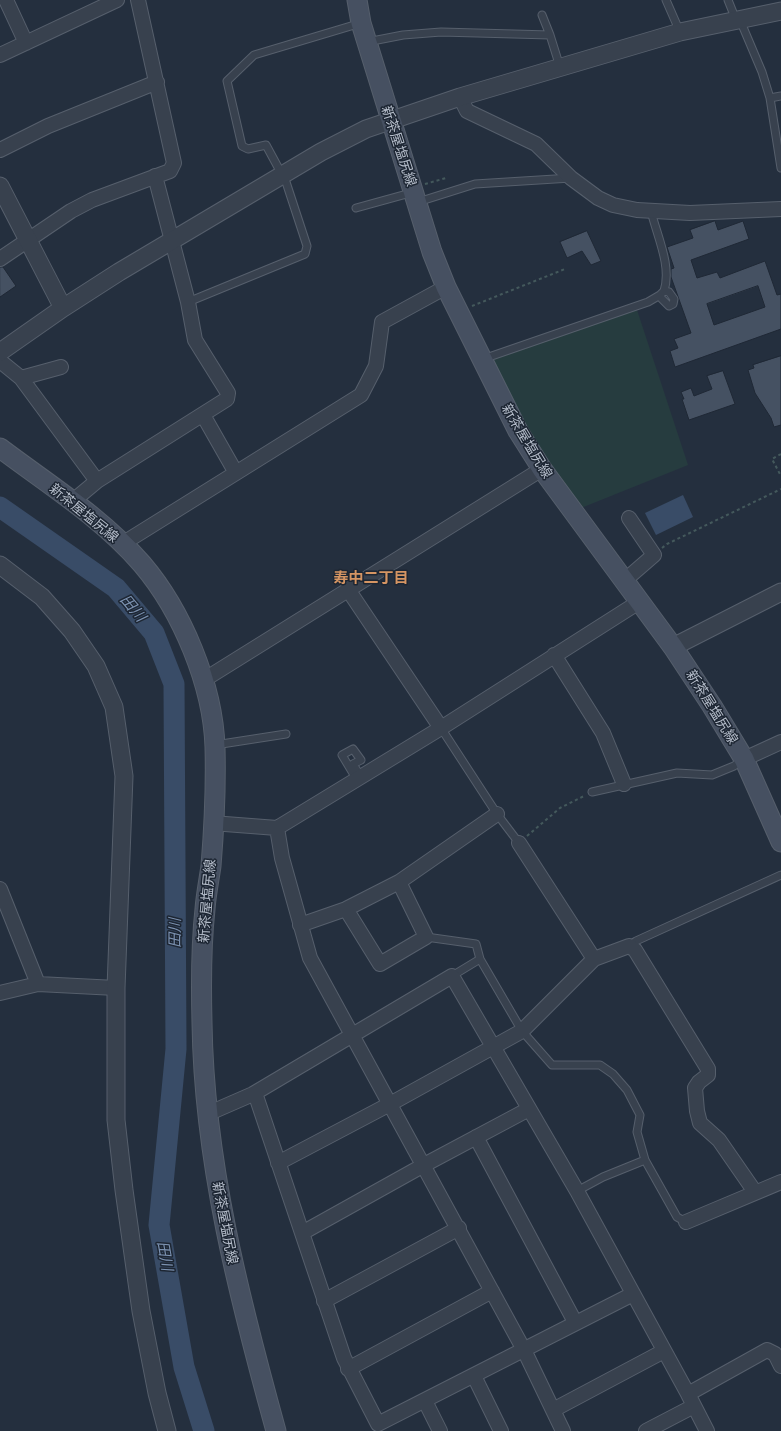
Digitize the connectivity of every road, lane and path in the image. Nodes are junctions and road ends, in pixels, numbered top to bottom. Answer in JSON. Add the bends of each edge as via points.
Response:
{"nodes":[{"id":1,"x":6,"y":0,"type":"edge"},
{"id":2,"x":117,"y":0,"type":"edge"},
{"id":3,"x":138,"y":0,"type":"edge"},
{"id":4,"x":357,"y":0,"type":"edge"},
{"id":5,"x":666,"y":0,"type":"edge"},
{"id":6,"x":728,"y":0,"type":"edge"},
{"id":7,"x":781,"y":10,"type":"edge"},
{"id":8,"x":542,"y":15,"type":"dead end"},
{"id":9,"x":738,"y":20,"type":"junction"},
{"id":10,"x":361,"y":23,"type":"junction"},
{"id":11,"x":680,"y":32,"type":"junction"},
{"id":12,"x":550,"y":34,"type":"junction"},
{"id":13,"x":367,"y":42,"type":"junction"},
{"id":14,"x":26,"y":43,"type":"junction"},
{"id":15,"x":0,"y":55,"type":"edge"},
{"id":16,"x":560,"y":67,"type":"junction"},
{"id":17,"x":157,"y":82,"type":"junction"},
{"id":18,"x":781,"y":96,"type":"edge"},
{"id":19,"x":460,"y":97,"type":"junction"},
{"id":20,"x":770,"y":98,"type":"junction"},
{"id":21,"x":390,"y":120,"type":"junction"},
{"id":22,"x":0,"y":150,"type":"edge"},
{"id":23,"x":781,"y":168,"type":"edge"},
{"id":24,"x":283,"y":175,"type":"junction"},
{"id":25,"x":155,"y":176,"type":"junction"},
{"id":26,"x":446,"y":178,"type":"dead end"},
{"id":27,"x":571,"y":178,"type":"junction"},
{"id":28,"x":0,"y":186,"type":"edge"},
{"id":29,"x":414,"y":194,"type":"junction"},
{"id":30,"x":356,"y":208,"type":"dead end"},
{"id":31,"x":781,"y":210,"type":"edge"},
{"id":32,"x":651,"y":211,"type":"junction"},
{"id":33,"x":27,"y":240,"type":"junction"},
{"id":34,"x":172,"y":242,"type":"junction"},
{"id":35,"x":0,"y":259,"type":"edge"},
{"id":36,"x":565,"y":270,"type":"dead end"},
{"id":37,"x":446,"y":287,"type":"junction"},
{"id":38,"x":188,"y":302,"type":"junction"},
{"id":39,"x":62,"y":308,"type":"junction"},
{"id":40,"x":458,"y":312,"type":"junction"},
{"id":41,"x":0,"y":352,"type":"edge"},
{"id":42,"x":483,"y":359,"type":"junction"},
{"id":43,"x":0,"y":361,"type":"edge"},
{"id":44,"x":61,"y":367,"type":"dead end"},
{"id":45,"x":22,"y":378,"type":"junction"},
{"id":46,"x":203,"y":415,"type":"junction"},
{"id":47,"x":0,"y":448,"type":"edge"},
{"id":48,"x":781,"y":454,"type":"edge"},
{"id":49,"x":542,"y":469,"type":"junction"},
{"id":50,"x":236,"y":473,"type":"junction"},
{"id":51,"x":781,"y":476,"type":"edge"},
{"id":52,"x":97,"y":481,"type":"junction"},
{"id":53,"x":781,"y":489,"type":"edge"},
{"id":54,"x":73,"y":501,"type":"junction"},
{"id":55,"x":629,"y":518,"type":"dead end"},
{"id":56,"x":122,"y":544,"type":"junction"},
{"id":57,"x":654,"y":555,"type":"junction"},
{"id":58,"x":0,"y":565,"type":"edge"},
{"id":59,"x":624,"y":581,"type":"junction"},
{"id":60,"x":350,"y":590,"type":"junction"},
{"id":61,"x":781,"y":592,"type":"edge"},
{"id":62,"x":639,"y":602,"type":"junction"},
{"id":63,"x":673,"y":647,"type":"junction"},
{"id":64,"x":554,"y":655,"type":"junction"},
{"id":65,"x":210,"y":676,"type":"dead end"},
{"id":66,"x":441,"y":728,"type":"junction"},
{"id":67,"x":286,"y":734,"type":"dead end"},
{"id":68,"x":781,"y":742,"type":"edge"},
{"id":69,"x":215,"y":745,"type":"junction"},
{"id":70,"x":744,"y":759,"type":"junction"},
{"id":71,"x":624,"y":784,"type":"junction"},
{"id":72,"x":592,"y":792,"type":"joint"},
{"id":73,"x":496,"y":814,"type":"junction"},
{"id":74,"x":212,"y":823,"type":"junction"},
{"id":75,"x":277,"y":828,"type":"junction"},
{"id":76,"x":781,"y":842,"type":"edge"},
{"id":77,"x":519,"y":843,"type":"junction"},
{"id":78,"x":781,"y":875,"type":"edge"},
{"id":79,"x":398,"y":882,"type":"junction"},
{"id":80,"x":0,"y":889,"type":"edge"},
{"id":81,"x":346,"y":909,"type":"junction"},
{"id":82,"x":300,"y":925,"type":"junction"},
{"id":83,"x":426,"y":936,"type":"junction"},
{"id":84,"x":629,"y":946,"type":"junction"},
{"id":85,"x":480,"y":959,"type":"junction"},
{"id":86,"x":594,"y":959,"type":"junction"},
{"id":87,"x":452,"y":976,"type":"junction"},
{"id":88,"x":38,"y":984,"type":"junction"},
{"id":89,"x":116,"y":988,"type":"junction"},
{"id":90,"x":0,"y":993,"type":"edge"},
{"id":91,"x":522,"y":1031,"type":"junction"},
{"id":92,"x":353,"y":1035,"type":"junction"},
{"id":93,"x":493,"y":1046,"type":"junction"},
{"id":94,"x":255,"y":1093,"type":"junction"},
{"id":95,"x":390,"y":1104,"type":"junction"},
{"id":96,"x":529,"y":1109,"type":"junction"},
{"id":97,"x":207,"y":1113,"type":"junction"},
{"id":98,"x":476,"y":1137,"type":"junction"},
{"id":99,"x":645,"y":1160,"type":"junction"},
{"id":100,"x":278,"y":1163,"type":"junction"},
{"id":101,"x":424,"y":1165,"type":"junction"},
{"id":102,"x":781,"y":1182,"type":"edge"},
{"id":103,"x":577,"y":1191,"type":"junction"},
{"id":104,"x":755,"y":1192,"type":"junction"},
{"id":105,"x":686,"y":1222,"type":"joint"},
{"id":106,"x":458,"y":1228,"type":"junction"},
{"id":107,"x":302,"y":1233,"type":"junction"},
{"id":108,"x":492,"y":1291,"type":"junction"},
{"id":109,"x":633,"y":1294,"type":"junction"},
{"id":110,"x":324,"y":1301,"type":"junction"},
{"id":111,"x":575,"y":1322,"type":"junction"},
{"id":112,"x":524,"y":1350,"type":"junction"},
{"id":113,"x":664,"y":1351,"type":"junction"},
{"id":114,"x":781,"y":1366,"type":"edge"},
{"id":115,"x":348,"y":1368,"type":"junction"},
{"id":116,"x":474,"y":1376,"type":"junction"},
{"id":117,"x":691,"y":1400,"type":"junction"},
{"id":118,"x":425,"y":1401,"type":"junction"},
{"id":119,"x":553,"y":1410,"type":"junction"},
{"id":120,"x":167,"y":1431,"type":"edge"},
{"id":121,"x":276,"y":1431,"type":"edge"},
{"id":122,"x":440,"y":1431,"type":"edge"},
{"id":123,"x":501,"y":1431,"type":"edge"},
{"id":124,"x":563,"y":1431,"type":"edge"},
{"id":125,"x":646,"y":1431,"type":"edge"},
{"id":126,"x":707,"y":1431,"type":"edge"}],
"edges":[{"from":1,"to":14,"type":"street"},
{"from":2,"to":14,"type":"street"},
{"from":3,"to":17,"type":"street"},
{"from":4,"to":10,"type":"main road","name":"新茶屋塩尻線"},
{"from":5,"to":11,"type":"lane"},
{"from":6,"to":9,"type":"lane"},
{"from":7,"to":9,"type":"street"},
{"from":8,"to":12,"type":"lane"},
{"from":9,"to":11,"type":"street"},
{"from":9,"to":20,"type":"lane","via":[[762,72]]},
{"from":10,"to":13,"type":"main road","name":"新茶屋塩尻線"},
{"from":10,"to":24,"type":"lane","via":[[254,55],[227,81],[242,146],[248,149],[266,145]]},
{"from":11,"to":16,"type":"street"},
{"from":12,"to":13,"type":"lane","via":[[441,32],[403,35]]},
{"from":12,"to":16,"type":"lane"},
{"from":13,"to":21,"type":"main road","name":"新茶屋塩尻線"},
{"from":14,"to":15,"type":"street"},
{"from":16,"to":19,"type":"street"},
{"from":17,"to":22,"type":"street","via":[[48,126]]},
{"from":17,"to":25,"type":"street","via":[[174,163],[170,171]]},
{"from":18,"to":20,"type":"lane"},
{"from":19,"to":21,"type":"street"},
{"from":19,"to":27,"type":"street","via":[[468,111],[536,144]]},
{"from":20,"to":23,"type":"lane"},
{"from":21,"to":24,"type":"street","via":[[321,152]]},
{"from":21,"to":29,"type":"main road","name":"新茶屋塩尻線"},
{"from":24,"to":34,"type":"street"},
{"from":24,"to":38,"type":"lane","via":[[307,246],[305,254]]},
{"from":25,"to":33,"type":"street","via":[[92,200]]},
{"from":25,"to":34,"type":"street"},
{"from":26,"to":29,"type":"path"},
{"from":27,"to":29,"type":"lane","via":[[474,184]]},
{"from":27,"to":32,"type":"street","via":[[598,198],[613,205]]},
{"from":28,"to":33,"type":"street"},
{"from":29,"to":30,"type":"lane"},
{"from":29,"to":37,"type":"main road","name":"新茶屋塩尻線"},
{"from":31,"to":32,"type":"street","via":[[690,213]]},
{"from":32,"to":42,"type":"lane","via":[[667,270],[662,293],[648,302]]},
{"from":33,"to":35,"type":"street"},
{"from":33,"to":39,"type":"street"},
{"from":34,"to":38,"type":"street"},
{"from":34,"to":39,"type":"street"},
{"from":36,"to":40,"type":"path"},
{"from":37,"to":40,"type":"main road","name":"新茶屋塩尻線"},
{"from":37,"to":50,"type":"street","via":[[382,322],[376,366],[361,395]]},
{"from":38,"to":46,"type":"street","via":[[195,340],[228,393],[227,399]]},
{"from":39,"to":41,"type":"street"},
{"from":40,"to":42,"type":"main road","name":"新茶屋塩尻線"},
{"from":42,"to":49,"type":"main road","name":"新茶屋塩尻線","via":[[518,431]]},
{"from":43,"to":45,"type":"street"},
{"from":44,"to":45,"type":"street"},
{"from":45,"to":52,"type":"street"},
{"from":46,"to":50,"type":"street"},
{"from":46,"to":52,"type":"street"},
{"from":47,"to":54,"type":"main road","name":"新茶屋塩尻線"},
{"from":48,"to":51,"type":"path","via":[[772,459]]},
{"from":49,"to":59,"type":"main road","name":"新茶屋塩尻線"},
{"from":49,"to":60,"type":"street"},
{"from":50,"to":56,"type":"street"},
{"from":52,"to":54,"type":"street"},
{"from":53,"to":57,"type":"path","via":[[667,544]]},
{"from":54,"to":56,"type":"main road","name":"新茶屋塩尻線","via":[[98,520]]},
{"from":55,"to":57,"type":"street"},
{"from":56,"to":69,"type":"main road","name":"新茶屋塩尻線","via":[[143,566],[166,598],[193,652],[203,679]]},
{"from":57,"to":59,"type":"street"},
{"from":58,"to":89,"type":"street","via":[[42,597],[72,631],[96,666],[114,707],[124,776]]},
{"from":59,"to":62,"type":"main road","name":"新茶屋塩尻線"},
{"from":60,"to":65,"type":"street"},
{"from":60,"to":66,"type":"street"},
{"from":61,"to":63,"type":"street"},
{"from":62,"to":63,"type":"main road","name":"新茶屋塩尻線"},
{"from":62,"to":64,"type":"street"},
{"from":63,"to":70,"type":"main road","name":"新茶屋塩尻線"},
{"from":64,"to":66,"type":"street"},
{"from":64,"to":71,"type":"street","via":[[603,733]]},
{"from":66,"to":73,"type":"lane"},
{"from":66,"to":75,"type":"street"},
{"from":67,"to":69,"type":"lane"},
{"from":68,"to":70,"type":"street"},
{"from":69,"to":74,"type":"main road","name":"新茶屋塩尻線"},
{"from":70,"to":71,"type":"lane","via":[[712,775],[677,773]]},
{"from":70,"to":76,"type":"main road","name":"新茶屋塩尻線"},
{"from":71,"to":72,"type":"lane"},
{"from":72,"to":77,"type":"path","via":[[560,808]]},
{"from":73,"to":77,"type":"lane"},
{"from":73,"to":79,"type":"street"},
{"from":74,"to":75,"type":"street"},
{"from":74,"to":97,"type":"main road","name":"新茶屋塩尻線","via":[[204,916],[202,1023]]},
{"from":75,"to":82,"type":"street","via":[[282,858]]},
{"from":77,"to":86,"type":"street"},
{"from":78,"to":84,"type":"lane"},
{"from":79,"to":81,"type":"street"},
{"from":79,"to":83,"type":"street"},
{"from":80,"to":88,"type":"street"},
{"from":81,"to":82,"type":"street"},
{"from":81,"to":83,"type":"street","via":[[380,964]]},
{"from":82,"to":92,"type":"street","via":[[310,958]]},
{"from":83,"to":85,"type":"lane","via":[[476,944]]},
{"from":84,"to":86,"type":"street"},
{"from":84,"to":104,"type":"street","via":[[635,950],[708,1069],[708,1075],[696,1088],[700,1123],[719,1140]]},
{"from":85,"to":87,"type":"lane"},
{"from":85,"to":91,"type":"lane"},
{"from":86,"to":91,"type":"street"},
{"from":87,"to":92,"type":"street"},
{"from":87,"to":93,"type":"street"},
{"from":88,"to":89,"type":"street"},
{"from":88,"to":90,"type":"street"},
{"from":89,"to":120,"type":"street","via":[[116,1120],[124,1190],[141,1311]]},
{"from":91,"to":93,"type":"street"},
{"from":91,"to":99,"type":"lane","via":[[552,1065],[600,1065],[613,1074],[627,1090],[640,1115],[638,1132]]},
{"from":92,"to":94,"type":"street"},
{"from":92,"to":95,"type":"street"},
{"from":93,"to":95,"type":"street"},
{"from":93,"to":96,"type":"street"},
{"from":94,"to":97,"type":"street"},
{"from":94,"to":100,"type":"street"},
{"from":95,"to":100,"type":"street"},
{"from":95,"to":101,"type":"street"},
{"from":96,"to":98,"type":"street"},
{"from":96,"to":103,"type":"street"},
{"from":97,"to":121,"type":"main road","name":"新茶屋塩尻線","via":[[227,1239],[245,1319]]},
{"from":98,"to":101,"type":"street"},
{"from":98,"to":111,"type":"street"},
{"from":99,"to":103,"type":"lane"},
{"from":99,"to":105,"type":"lane","via":[[677,1218]]},
{"from":100,"to":107,"type":"street"},
{"from":101,"to":106,"type":"street"},
{"from":101,"to":107,"type":"street"},
{"from":102,"to":104,"type":"street"},
{"from":103,"to":109,"type":"street"},
{"from":104,"to":105,"type":"street"},
{"from":106,"to":108,"type":"street"},
{"from":106,"to":110,"type":"street"},
{"from":107,"to":110,"type":"street"},
{"from":108,"to":112,"type":"street"},
{"from":108,"to":115,"type":"street"},
{"from":109,"to":111,"type":"street"},
{"from":109,"to":113,"type":"street"},
{"from":110,"to":115,"type":"street"},
{"from":111,"to":112,"type":"street"},
{"from":112,"to":116,"type":"street"},
{"from":112,"to":119,"type":"street"},
{"from":113,"to":117,"type":"street"},
{"from":113,"to":119,"type":"street"},
{"from":114,"to":117,"type":"street","via":[[775,1354],[767,1350]]},
{"from":115,"to":118,"type":"street","via":[[378,1424]]},
{"from":116,"to":118,"type":"street"},
{"from":116,"to":123,"type":"street"},
{"from":117,"to":125,"type":"street"},
{"from":117,"to":126,"type":"street"},
{"from":118,"to":122,"type":"street"},
{"from":119,"to":124,"type":"street"}]}
